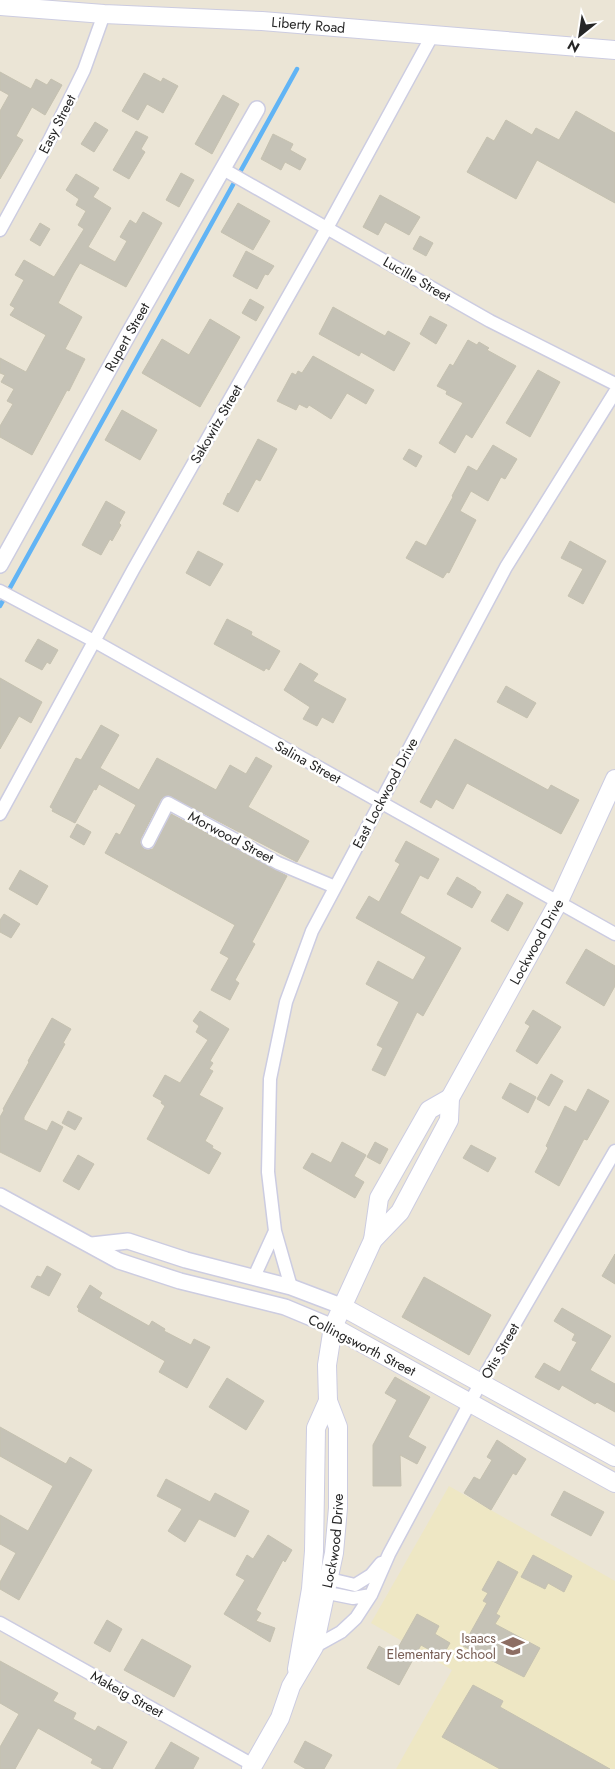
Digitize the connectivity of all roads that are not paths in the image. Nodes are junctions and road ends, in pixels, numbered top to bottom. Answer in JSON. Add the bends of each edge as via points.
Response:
{"nodes":[{"id":1,"x":0,"y":6,"type":"edge"},
{"id":2,"x":104,"y":14,"type":"junction"},
{"id":3,"x":432,"y":34,"type":"junction"},
{"id":4,"x":615,"y":50,"type":"edge"},
{"id":5,"x":257,"y":109,"type":"dead end"},
{"id":6,"x":227,"y":171,"type":"junction"},
{"id":7,"x":327,"y":228,"type":"junction"},
{"id":8,"x":0,"y":230,"type":"edge"},
{"id":9,"x":615,"y":384,"type":"edge"},
{"id":10,"x":615,"y":392,"type":"edge"},
{"id":11,"x":0,"y":566,"type":"edge"},
{"id":12,"x":0,"y":591,"type":"edge"},
{"id":13,"x":94,"y":641,"type":"junction"},
{"id":14,"x":615,"y":779,"type":"edge"},
{"id":15,"x":381,"y":802,"type":"junction"},
{"id":16,"x":0,"y":814,"type":"edge"},
{"id":17,"x":148,"y":842,"type":"dead end"},
{"id":18,"x":335,"y":886,"type":"junction"},
{"id":19,"x":559,"y":902,"type":"junction"},
{"id":20,"x":615,"y":934,"type":"edge"},
{"id":21,"x":450,"y":1098,"type":"junction"},
{"id":22,"x":615,"y":1151,"type":"edge"},
{"id":23,"x":0,"y":1196,"type":"edge"},
{"id":24,"x":275,"y":1231,"type":"junction"},
{"id":25,"x":373,"y":1240,"type":"junction"},
{"id":26,"x":92,"y":1245,"type":"junction"},
{"id":27,"x":254,"y":1277,"type":"junction"},
{"id":28,"x":291,"y":1286,"type":"junction"},
{"id":29,"x":341,"y":1306,"type":"junction"},
{"id":30,"x":332,"y":1327,"type":"junction"},
{"id":31,"x":481,"y":1382,"type":"junction"},
{"id":32,"x":471,"y":1403,"type":"junction"},
{"id":33,"x":615,"y":1457,"type":"edge"},
{"id":34,"x":615,"y":1483,"type":"edge"},
{"id":35,"x":389,"y":1554,"type":"junction"},
{"id":36,"x":319,"y":1584,"type":"junction"},
{"id":37,"x":371,"y":1595,"type":"junction"},
{"id":38,"x":0,"y":1623,"type":"edge"},
{"id":39,"x":314,"y":1648,"type":"junction"},
{"id":40,"x":297,"y":1674,"type":"junction"},
{"id":41,"x":252,"y":1767,"type":"edge"}],
"edges":[{"from":1,"to":2,"type":"main road","name":"Liberty Road"},
{"from":2,"to":3,"type":"main road","name":"Liberty Road","via":[[262,21]]},
{"from":2,"to":8,"type":"street","name":"Easy Street","via":[[84,70]]},
{"from":3,"to":4,"type":"main road","name":"Liberty Road"},
{"from":3,"to":7,"type":"street","name":"Sakowitz Street"},
{"from":5,"to":6,"type":"street","name":"Rupert Street"},
{"from":6,"to":7,"type":"street","name":"Lucille Street"},
{"from":6,"to":11,"type":"street","name":"Rupert Street","via":[[129,333]]},
{"from":7,"to":9,"type":"street","name":"Lucille Street","via":[[490,321]]},
{"from":7,"to":13,"type":"street","name":"Sakowitz Street"},
{"from":10,"to":15,"type":"street","name":"East Lockwood Drive","via":[[506,567]]},
{"from":12,"to":13,"type":"street","name":"Salina Street"},
{"from":13,"to":15,"type":"street","name":"Salina Street"},
{"from":13,"to":16,"type":"street","name":"Sakowitz Street"},
{"from":14,"to":19,"type":"main road","name":"Lockwood Drive"},
{"from":15,"to":18,"type":"street","name":"East Lockwood Drive"},
{"from":15,"to":19,"type":"street","name":"Salina Street"},
{"from":17,"to":18,"type":"street","name":"Morwood Street","via":[[168,803],[278,863]]},
{"from":18,"to":24,"type":"street","name":"East Lockwood Drive","via":[[312,931],[286,1002],[270,1078],[268,1172]]},
{"from":19,"to":20,"type":"street","name":"Salina Street"},
{"from":19,"to":21,"type":"main road","name":"Lockwood Drive"},
{"from":21,"to":25,"type":"main road","name":"Lockwood Drive","via":[[449,1120],[400,1212]]},
{"from":21,"to":25,"type":"main road","name":"Lockwood Drive","via":[[429,1110],[379,1198]]},
{"from":22,"to":31,"type":"street","name":"Otis Street"},
{"from":23,"to":26,"type":"street","name":"Collingsworth Street"},
{"from":24,"to":27,"type":"street"},
{"from":24,"to":28,"type":"street","name":"East Lockwood Drive"},
{"from":25,"to":29,"type":"main road","name":"Lockwood Drive"},
{"from":26,"to":27,"type":"street","name":"Collingsworth Street","via":[[128,1241]]},
{"from":26,"to":30,"type":"street","name":"Collingsworth Street","via":[[119,1261],[180,1281],[285,1307]]},
{"from":27,"to":28,"type":"street","name":"Collingsworth Street"},
{"from":28,"to":29,"type":"street","name":"Collingsworth Street"},
{"from":29,"to":30,"type":"main road","name":"Lockwood Drive"},
{"from":29,"to":31,"type":"main road","name":"Collingsworth Street"},
{"from":30,"to":32,"type":"main road","name":"Collingsworth Street"},
{"from":30,"to":36,"type":"main road","name":"Lockwood Drive","via":[[327,1366],[328,1401],[316,1428],[314,1551]]},
{"from":31,"to":32,"type":"street","name":"Otis Street"},
{"from":31,"to":33,"type":"main road","name":"Collingsworth Street"},
{"from":32,"to":34,"type":"main road","name":"Collingsworth Street"},
{"from":32,"to":35,"type":"street","name":"Otis Street"},
{"from":35,"to":36,"type":"street","name":"Otis Street","via":[[371,1575],[355,1585]]},
{"from":35,"to":37,"type":"street","name":"Otis Street"},
{"from":36,"to":37,"type":"street","via":[[354,1598]]},
{"from":36,"to":39,"type":"main road","name":"Lockwood Drive"},
{"from":36,"to":40,"type":"main road","name":"Lockwood Drive"},
{"from":37,"to":39,"type":"street","name":"Otis Street","via":[[342,1632]]},
{"from":38,"to":41,"type":"street","name":"Makeig Street"},
{"from":39,"to":40,"type":"main road","name":"Lockwood Drive"},
{"from":40,"to":41,"type":"main road","name":"Lockwood Drive","via":[[280,1718]]}]}
